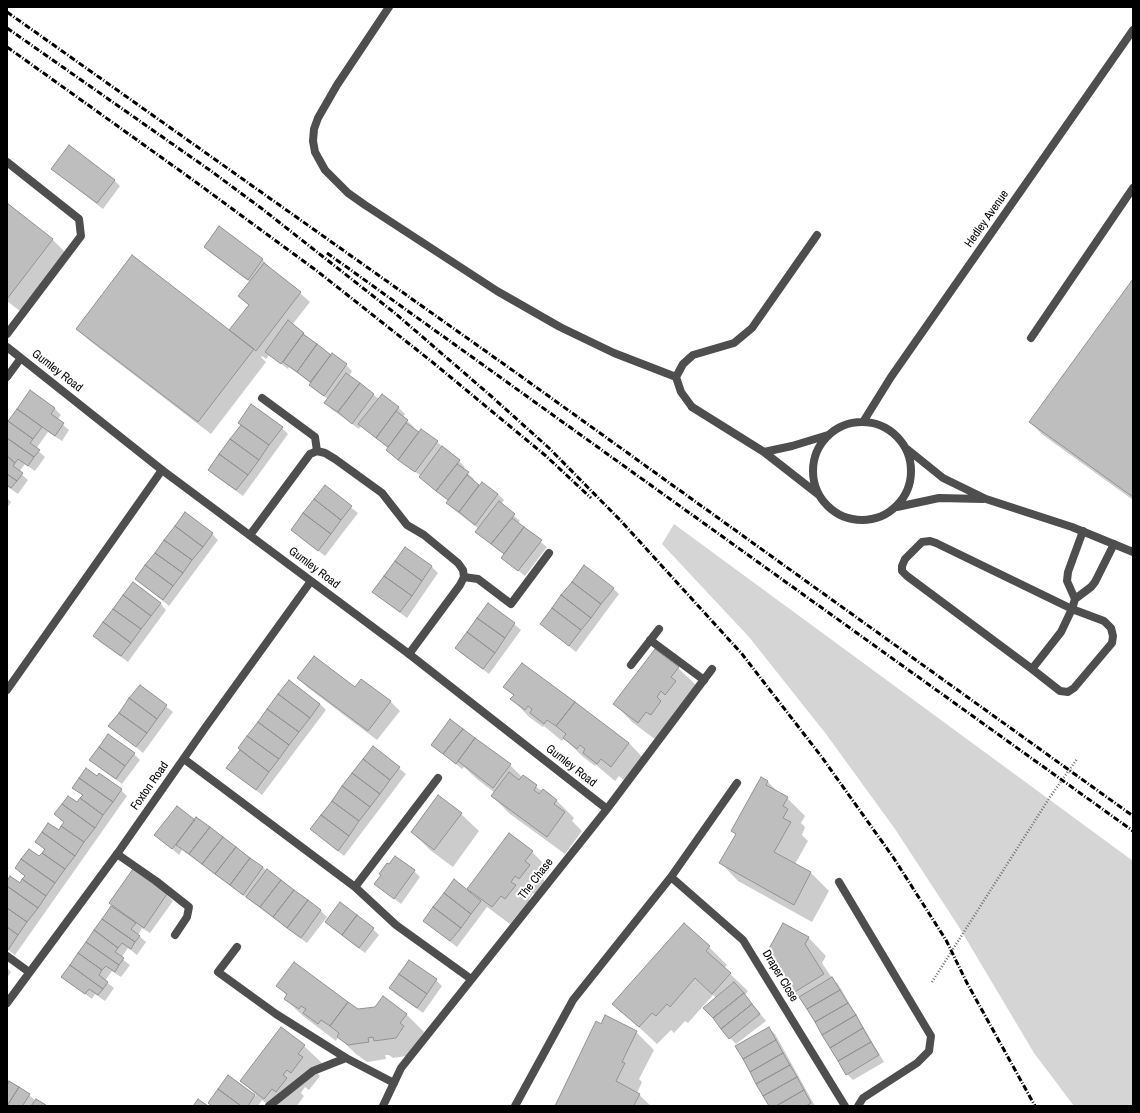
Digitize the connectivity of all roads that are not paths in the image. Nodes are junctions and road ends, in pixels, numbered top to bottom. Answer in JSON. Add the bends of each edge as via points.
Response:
{"nodes":[{"id":1,"x":389,"y":7,"type":"edge"},
{"id":2,"x":1133,"y":30,"type":"edge"},
{"id":3,"x":7,"y":162,"type":"edge"},
{"id":4,"x":1133,"y":188,"type":"edge"},
{"id":5,"x":817,"y":235,"type":"dead end"},
{"id":6,"x":7,"y":334,"type":"edge"},
{"id":7,"x":1031,"y":338,"type":"dead end"},
{"id":8,"x":7,"y":347,"type":"edge"},
{"id":9,"x":21,"y":358,"type":"junction"},
{"id":10,"x":7,"y":377,"type":"edge"},
{"id":11,"x":676,"y":377,"type":"junction"},
{"id":12,"x":262,"y":398,"type":"dead end"},
{"id":13,"x":863,"y":422,"type":"junction"},
{"id":14,"x":828,"y":435,"type":"junction"},
{"id":15,"x":907,"y":449,"type":"junction"},
{"id":16,"x":317,"y":452,"type":"junction"},
{"id":17,"x":764,"y":452,"type":"junction"},
{"id":18,"x":162,"y":470,"type":"junction"},
{"id":19,"x":820,"y":495,"type":"junction"},
{"id":20,"x":986,"y":499,"type":"junction"},
{"id":21,"x":897,"y":507,"type":"junction"},
{"id":22,"x":1083,"y":531,"type":"junction"},
{"id":23,"x":250,"y":536,"type":"junction"},
{"id":24,"x":1114,"y":544,"type":"junction"},
{"id":25,"x":1133,"y":552,"type":"edge"},
{"id":26,"x":549,"y":553,"type":"dead end"},
{"id":27,"x":464,"y":577,"type":"junction"},
{"id":28,"x":311,"y":581,"type":"junction"},
{"id":29,"x":1075,"y":599,"type":"junction"},
{"id":30,"x":1072,"y":609,"type":"junction"},
{"id":31,"x":659,"y":629,"type":"dead end"},
{"id":32,"x":650,"y":640,"type":"junction"},
{"id":33,"x":409,"y":654,"type":"junction"},
{"id":34,"x":632,"y":665,"type":"dead end"},
{"id":35,"x":712,"y":669,"type":"dead end"},
{"id":36,"x":1032,"y":669,"type":"junction"},
{"id":37,"x":704,"y":680,"type":"junction"},
{"id":38,"x":7,"y":690,"type":"edge"},
{"id":39,"x":184,"y":759,"type":"junction"},
{"id":40,"x":438,"y":778,"type":"dead end"},
{"id":41,"x":737,"y":783,"type":"dead end"},
{"id":42,"x":606,"y":809,"type":"junction"},
{"id":43,"x":117,"y":854,"type":"junction"},
{"id":44,"x":671,"y":878,"type":"junction"},
{"id":45,"x":839,"y":882,"type":"dead end"},
{"id":46,"x":355,"y":887,"type":"junction"},
{"id":47,"x":175,"y":935,"type":"dead end"},
{"id":48,"x":237,"y":947,"type":"dead end"},
{"id":49,"x":7,"y":956,"type":"edge"},
{"id":50,"x":29,"y":972,"type":"junction"},
{"id":51,"x":471,"y":979,"type":"junction"},
{"id":52,"x":7,"y":1003,"type":"edge"},
{"id":53,"x":346,"y":1058,"type":"junction"},
{"id":54,"x":394,"y":1083,"type":"junction"},
{"id":55,"x":269,"y":1106,"type":"edge"},
{"id":56,"x":384,"y":1106,"type":"edge"},
{"id":57,"x":515,"y":1106,"type":"edge"},
{"id":58,"x":845,"y":1106,"type":"edge"},
{"id":59,"x":858,"y":1106,"type":"edge"}],
"edges":[{"from":1,"to":11,"type":"street","via":[[318,118],[313,141],[315,152],[325,170],[365,205],[497,291],[560,327],[614,353]]},
{"from":2,"to":13,"type":"street","name":"Hedley Avenue","via":[[891,377]]},
{"from":3,"to":6,"type":"street","via":[[79,219],[80,236]]},
{"from":4,"to":7,"type":"street"},
{"from":5,"to":11,"type":"street","via":[[752,328],[734,344],[693,355],[683,364]]},
{"from":8,"to":9,"type":"street","name":"Gumley Road"},
{"from":9,"to":10,"type":"street"},
{"from":9,"to":18,"type":"street","name":"Gumley Road"},
{"from":11,"to":17,"type":"street","via":[[681,392],[692,407]]},
{"from":12,"to":16,"type":"street","via":[[314,437]]},
{"from":13,"to":14,"type":"street","via":[[839,427]]},
{"from":13,"to":15,"type":"street","via":[[887,428]]},
{"from":14,"to":17,"type":"street"},
{"from":14,"to":19,"type":"street","via":[[818,449],[813,467]]},
{"from":15,"to":20,"type":"street","via":[[943,478]]},
{"from":15,"to":21,"type":"street","via":[[912,465],[910,485]]},
{"from":16,"to":23,"type":"street","via":[[310,454]]},
{"from":16,"to":27,"type":"street","via":[[330,456],[382,493],[407,525],[424,535],[458,564],[463,570]]},
{"from":17,"to":19,"type":"street"},
{"from":18,"to":23,"type":"street","name":"Gumley Road"},
{"from":18,"to":38,"type":"street"},
{"from":19,"to":21,"type":"street","via":[[829,507],[856,520],[874,519]]},
{"from":20,"to":21,"type":"street","via":[[939,498]]},
{"from":20,"to":22,"type":"street"},
{"from":22,"to":24,"type":"street"},
{"from":22,"to":29,"type":"street","via":[[1068,572],[1067,581]]},
{"from":23,"to":28,"type":"street","name":"Gumley Road"},
{"from":24,"to":25,"type":"street"},
{"from":24,"to":29,"type":"street","via":[[1095,582]]},
{"from":26,"to":27,"type":"street","via":[[511,604],[478,579]]},
{"from":27,"to":33,"type":"street"},
{"from":28,"to":33,"type":"street","name":"Gumley Road"},
{"from":28,"to":39,"type":"street","name":"Foxton Road"},
{"from":29,"to":30,"type":"street"},
{"from":30,"to":36,"type":"street","via":[[1062,632]]},
{"from":30,"to":36,"type":"street","via":[[1104,622],[1111,628],[1112,643],[1068,692],[1060,691]]},
{"from":30,"to":36,"type":"street","via":[[930,541],[922,542],[905,559],[902,571],[907,576]]},
{"from":31,"to":32,"type":"street"},
{"from":32,"to":34,"type":"street"},
{"from":32,"to":37,"type":"street"},
{"from":33,"to":42,"type":"street","name":"Gumley Road"},
{"from":35,"to":37,"type":"street","name":"The Chase"},
{"from":37,"to":42,"type":"street","name":"The Chase"},
{"from":39,"to":43,"type":"street","name":"Foxton Road"},
{"from":39,"to":46,"type":"street"},
{"from":40,"to":46,"type":"street"},
{"from":41,"to":44,"type":"street"},
{"from":42,"to":51,"type":"street","name":"The Chase"},
{"from":43,"to":47,"type":"street","via":[[189,907],[187,917]]},
{"from":43,"to":50,"type":"street","name":"Foxton Road"},
{"from":44,"to":57,"type":"street","via":[[573,1000]]},
{"from":44,"to":58,"type":"street","name":"Draper Close","via":[[743,940]]},
{"from":45,"to":59,"type":"street","via":[[931,1036],[930,1050],[917,1063],[863,1098]]},
{"from":46,"to":51,"type":"street","via":[[396,925]]},
{"from":48,"to":53,"type":"street","via":[[218,972],[276,1014]]},
{"from":49,"to":50,"type":"street"},
{"from":50,"to":52,"type":"street","name":"Foxton Road"},
{"from":51,"to":54,"type":"street","name":"The Chase","via":[[401,1068]]},
{"from":53,"to":54,"type":"street"},
{"from":53,"to":55,"type":"street","via":[[313,1071]]},
{"from":54,"to":56,"type":"street","name":"The Chase"}]}
